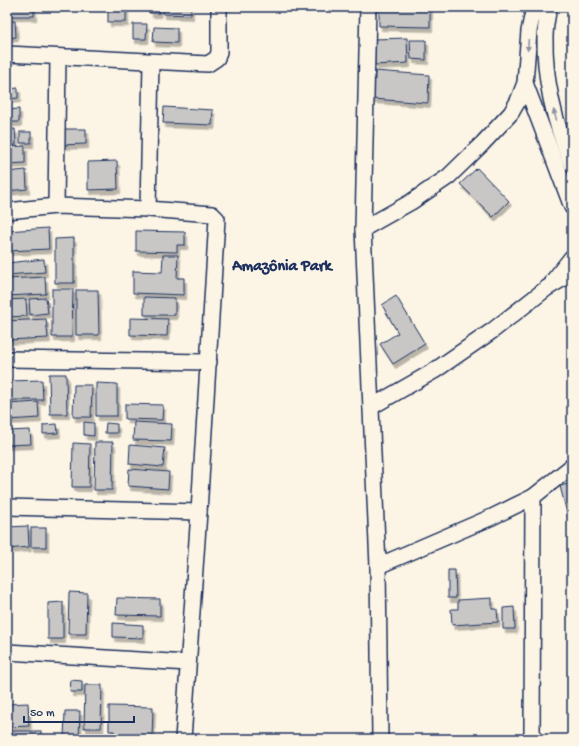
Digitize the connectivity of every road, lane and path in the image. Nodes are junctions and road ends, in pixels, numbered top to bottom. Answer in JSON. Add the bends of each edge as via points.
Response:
{"nodes":[{"id":1,"x":219,"y":7,"type":"edge"},
{"id":2,"x":368,"y":7,"type":"edge"},
{"id":3,"x":534,"y":7,"type":"edge"},
{"id":4,"x":549,"y":7,"type":"edge"},
{"id":5,"x":7,"y":54,"type":"edge"},
{"id":6,"x":58,"y":57,"type":"junction"},
{"id":7,"x":152,"y":62,"type":"junction"},
{"id":8,"x":525,"y":83,"type":"junction"},
{"id":9,"x":572,"y":165,"type":"edge"},
{"id":10,"x":56,"y":206,"type":"junction"},
{"id":11,"x":572,"y":207,"type":"edge"},
{"id":12,"x":148,"y":208,"type":"junction"},
{"id":13,"x":7,"y":211,"type":"edge"},
{"id":14,"x":363,"y":230,"type":"junction"},
{"id":15,"x":572,"y":257,"type":"edge"},
{"id":16,"x":572,"y":274,"type":"edge"},
{"id":17,"x":547,"y":288,"type":"junction"},
{"id":18,"x":7,"y":359,"type":"edge"},
{"id":19,"x":209,"y":362,"type":"junction"},
{"id":20,"x":371,"y":407,"type":"junction"},
{"id":21,"x":572,"y":466,"type":"edge"},
{"id":22,"x":533,"y":497,"type":"junction"},
{"id":23,"x":7,"y":507,"type":"edge"},
{"id":24,"x":200,"y":512,"type":"junction"},
{"id":25,"x":378,"y":566,"type":"junction"},
{"id":26,"x":7,"y":652,"type":"edge"},
{"id":27,"x":188,"y":663,"type":"junction"},
{"id":28,"x":182,"y":739,"type":"edge"},
{"id":29,"x":380,"y":739,"type":"edge"},
{"id":30,"x":532,"y":739,"type":"edge"}],
"edges":[{"from":1,"to":7,"type":"street","via":[[217,58],[208,64]]},
{"from":2,"to":14,"type":"street"},
{"from":3,"to":8,"type":"street","one_way":true,"via":[[529,30]]},
{"from":9,"to":4,"type":"street","one_way":true,"via":[[554,113],[547,80],[545,37]]},
{"from":5,"to":6,"type":"street"},
{"from":6,"to":7,"type":"street"},
{"from":6,"to":10,"type":"street"},
{"from":7,"to":12,"type":"street"},
{"from":8,"to":11,"type":"street"},
{"from":8,"to":14,"type":"street","via":[[511,113],[448,177]]},
{"from":10,"to":12,"type":"street"},
{"from":10,"to":13,"type":"street"},
{"from":12,"to":19,"type":"street","via":[[212,214],[217,219]]},
{"from":14,"to":20,"type":"street"},
{"from":15,"to":17,"type":"street"},
{"from":16,"to":17,"type":"street"},
{"from":17,"to":20,"type":"street","via":[[492,331],[434,371]]},
{"from":18,"to":19,"type":"street"},
{"from":19,"to":24,"type":"street"},
{"from":20,"to":25,"type":"street"},
{"from":21,"to":22,"type":"street"},
{"from":22,"to":25,"type":"street"},
{"from":22,"to":30,"type":"street"},
{"from":23,"to":24,"type":"street"},
{"from":24,"to":27,"type":"street"},
{"from":25,"to":29,"type":"street"},
{"from":26,"to":27,"type":"street"},
{"from":27,"to":28,"type":"street"}]}
